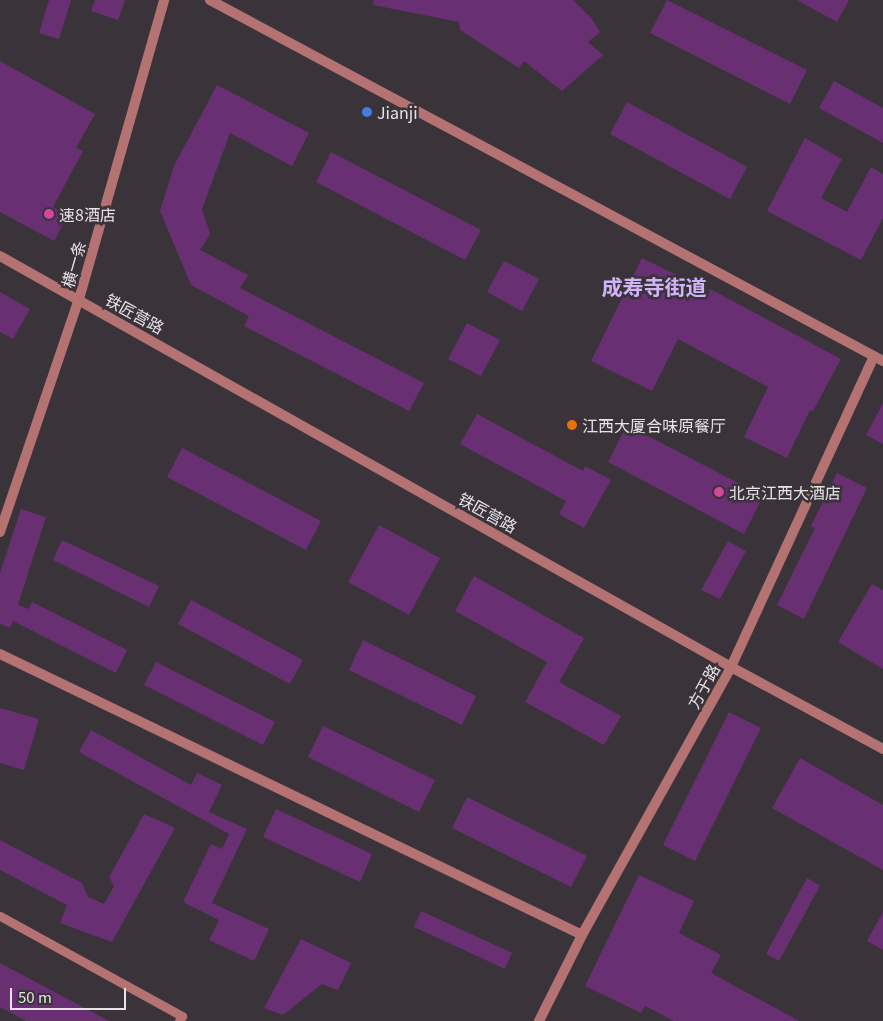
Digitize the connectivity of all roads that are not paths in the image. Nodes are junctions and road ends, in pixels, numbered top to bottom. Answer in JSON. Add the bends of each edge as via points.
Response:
{"nodes":[{"id":1,"x":164,"y":0,"type":"edge"},
{"id":2,"x":210,"y":0,"type":"edge"},
{"id":3,"x":0,"y":256,"type":"edge"},
{"id":4,"x":79,"y":299,"type":"junction"},
{"id":5,"x":878,"y":359,"type":"edge"},
{"id":6,"x":0,"y":532,"type":"edge"},
{"id":7,"x":0,"y":654,"type":"edge"},
{"id":8,"x":731,"y":667,"type":"junction"},
{"id":9,"x":883,"y":749,"type":"edge"},
{"id":10,"x":0,"y":916,"type":"edge"},
{"id":11,"x":582,"y":935,"type":"junction"},
{"id":12,"x":179,"y":1021,"type":"edge"},
{"id":13,"x":539,"y":1021,"type":"edge"}],
"edges":[{"from":1,"to":4,"type":"street","name":"横一条"},
{"from":2,"to":5,"type":"street"},
{"from":3,"to":4,"type":"street","name":"铁匠营路"},
{"from":4,"to":6,"type":"street","name":"横一条"},
{"from":4,"to":8,"type":"street","name":"铁匠营路"},
{"from":5,"to":8,"type":"street","name":"方于路"},
{"from":7,"to":11,"type":"street"},
{"from":8,"to":9,"type":"street","name":"铁匠营路"},
{"from":8,"to":11,"type":"street","name":"方于路"},
{"from":10,"to":12,"type":"lane","via":[[182,1016]]},
{"from":11,"to":13,"type":"street","name":"方于路"}]}
